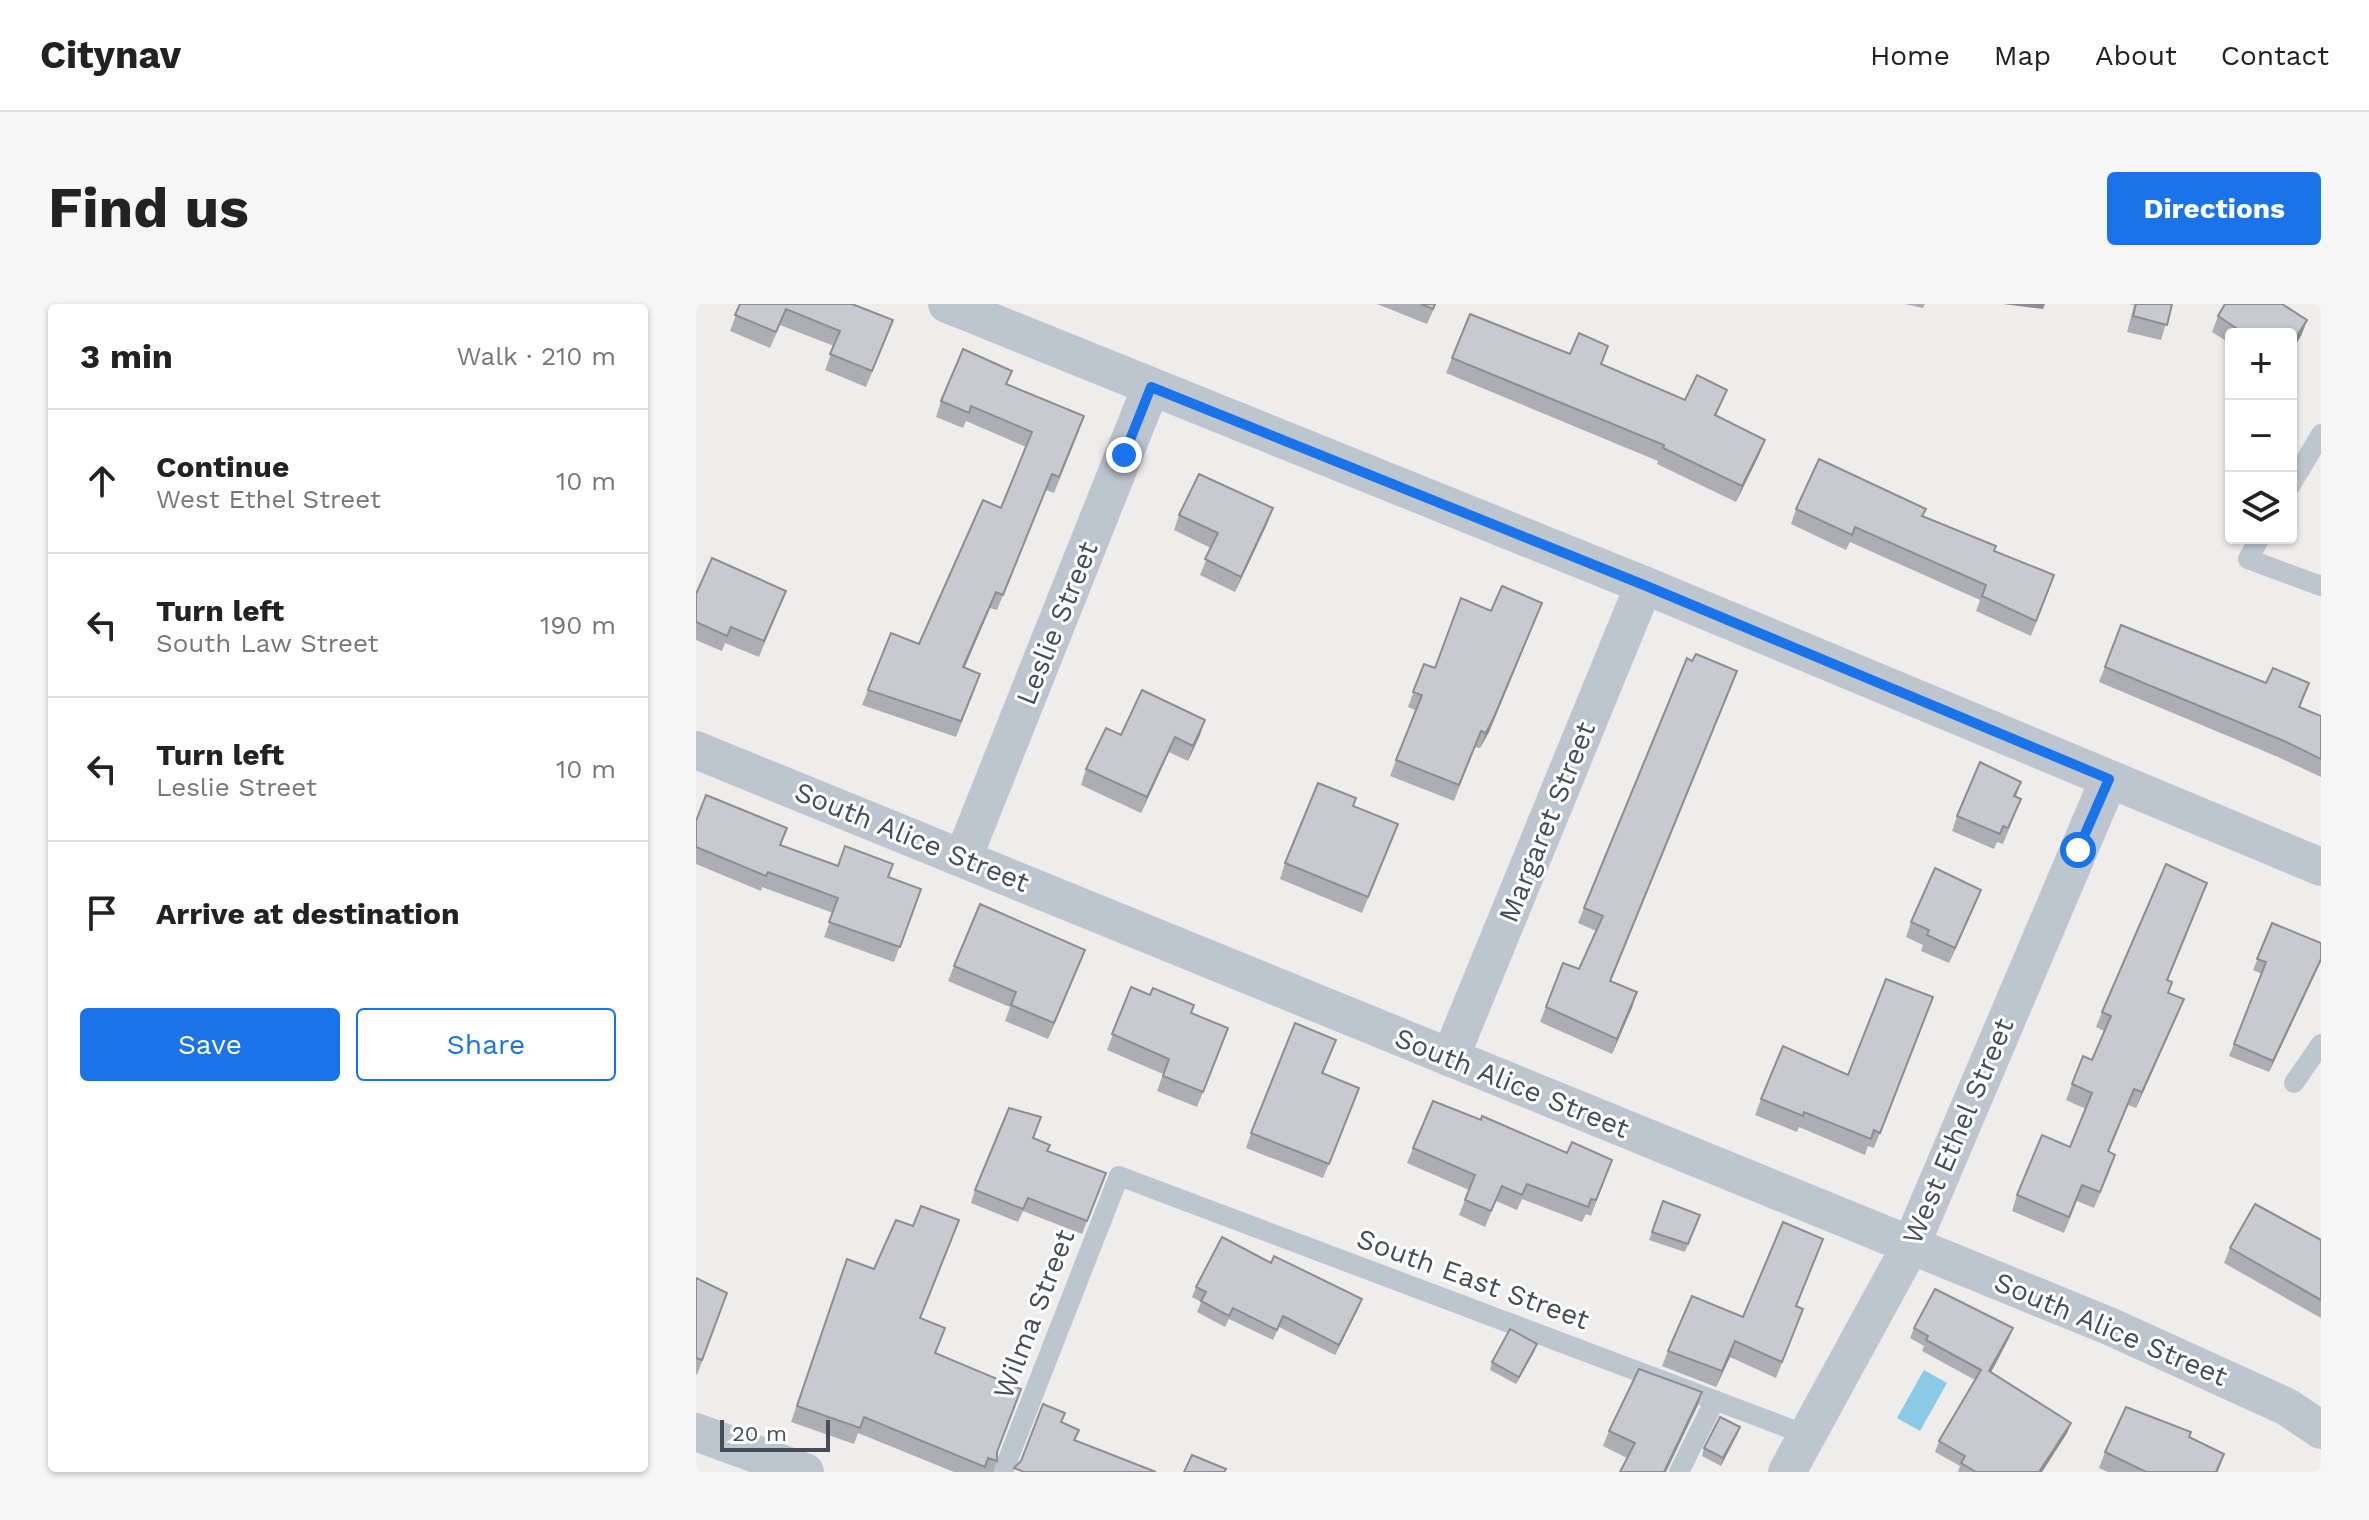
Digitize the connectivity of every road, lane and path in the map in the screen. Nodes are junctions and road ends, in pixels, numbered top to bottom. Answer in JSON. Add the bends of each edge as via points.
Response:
{"nodes":[{"id":1,"x":947,"y":304,"type":"edge"},
{"id":2,"x":1151,"y":387,"type":"junction"},
{"id":3,"x":2321,"y":434,"type":"edge"},
{"id":4,"x":2297,"y":475,"type":"edge"},
{"id":5,"x":2257,"y":544,"type":"edge"},
{"id":6,"x":1644,"y":585,"type":"junction"},
{"id":7,"x":2321,"y":586,"type":"edge"},
{"id":8,"x":696,"y":750,"type":"edge"},
{"id":9,"x":2109,"y":779,"type":"junction"},
{"id":10,"x":963,"y":858,"type":"junction"},
{"id":11,"x":2321,"y":867,"type":"edge"},
{"id":12,"x":2321,"y":1044,"type":"edge"},
{"id":13,"x":1450,"y":1058,"type":"junction"},
{"id":14,"x":2294,"y":1083,"type":"dead end"},
{"id":15,"x":1119,"y":1176,"type":"joint"},
{"id":16,"x":1911,"y":1245,"type":"junction"},
{"id":17,"x":1715,"y":1400,"type":"junction"},
{"id":18,"x":2321,"y":1430,"type":"edge"},
{"id":19,"x":696,"y":1432,"type":"edge"},
{"id":20,"x":1807,"y":1435,"type":"junction"},
{"id":21,"x":805,"y":1472,"type":"edge"},
{"id":22,"x":1003,"y":1472,"type":"edge"},
{"id":23,"x":1679,"y":1472,"type":"edge"},
{"id":24,"x":1787,"y":1472,"type":"edge"}],
"edges":[{"from":1,"to":2,"type":"street"},
{"from":2,"to":6,"type":"street"},
{"from":2,"to":10,"type":"street","name":"Leslie Street"},
{"from":3,"to":4,"type":"lane"},
{"from":5,"to":7,"type":"lane","via":[[2248,559]]},
{"from":6,"to":9,"type":"street"},
{"from":6,"to":13,"type":"street","name":"Margaret Street"},
{"from":8,"to":10,"type":"street","name":"South Alice Street"},
{"from":9,"to":11,"type":"street"},
{"from":9,"to":16,"type":"street","name":"West Ethel Street"},
{"from":10,"to":13,"type":"street","name":"South Alice Street"},
{"from":12,"to":14,"type":"lane"},
{"from":13,"to":16,"type":"street","name":"South Alice Street"},
{"from":15,"to":17,"type":"lane","name":"South East Street"},
{"from":15,"to":22,"type":"lane","name":"Wilma Street"},
{"from":16,"to":18,"type":"street","name":"South Alice Street","via":[[2224,1377]]},
{"from":16,"to":20,"type":"street","name":"West Ethel Street"},
{"from":17,"to":20,"type":"lane","name":"South East Street"},
{"from":17,"to":23,"type":"lane"},
{"from":19,"to":21,"type":"street"},
{"from":20,"to":24,"type":"street","name":"West Ethel Street"}]}
